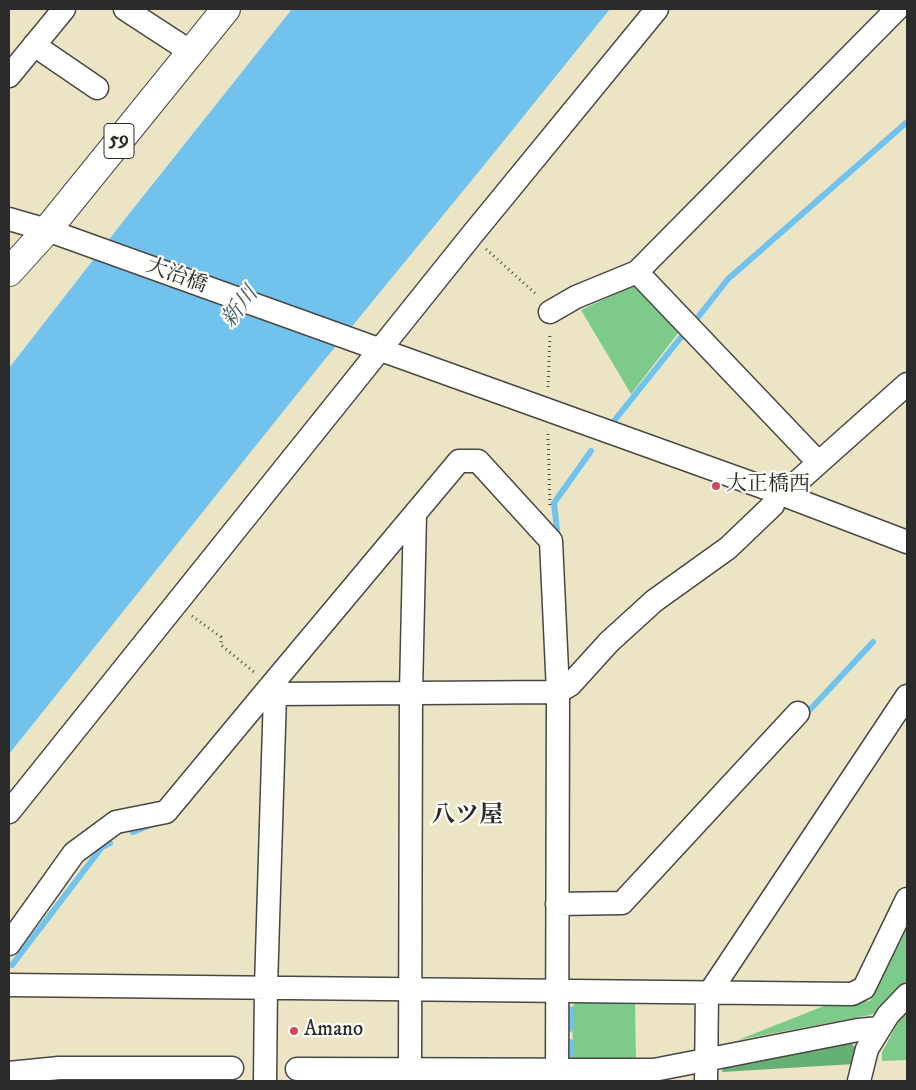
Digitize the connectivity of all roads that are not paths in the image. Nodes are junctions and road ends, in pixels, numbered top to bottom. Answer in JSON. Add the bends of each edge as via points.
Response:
{"nodes":[{"id":1,"x":64,"y":9,"type":"edge"},
{"id":2,"x":125,"y":9,"type":"edge"},
{"id":3,"x":226,"y":9,"type":"edge"},
{"id":4,"x":658,"y":9,"type":"edge"},
{"id":5,"x":897,"y":9,"type":"edge"},
{"id":6,"x":34,"y":45,"type":"junction"},
{"id":7,"x":191,"y":52,"type":"junction"},
{"id":8,"x":9,"y":76,"type":"edge"},
{"id":9,"x":97,"y":88,"type":"dead end"},
{"id":10,"x":9,"y":219,"type":"edge"},
{"id":11,"x":56,"y":234,"type":"junction"},
{"id":12,"x":9,"y":272,"type":"edge"},
{"id":13,"x":637,"y":272,"type":"junction"},
{"id":14,"x":550,"y":312,"type":"dead end"},
{"id":15,"x":375,"y":349,"type":"junction"},
{"id":16,"x":907,"y":384,"type":"edge"},
{"id":17,"x":818,"y":462,"type":"junction"},
{"id":18,"x":796,"y":483,"type":"dead end"},
{"id":19,"x":771,"y":497,"type":"junction"},
{"id":20,"x":415,"y":514,"type":"junction"},
{"id":21,"x":907,"y":542,"type":"edge"},
{"id":22,"x":272,"y":689,"type":"junction"},
{"id":23,"x":411,"y":692,"type":"junction"},
{"id":24,"x":558,"y":692,"type":"junction"},
{"id":25,"x":907,"y":696,"type":"edge"},
{"id":26,"x":798,"y":713,"type":"dead end"},
{"id":27,"x":9,"y":812,"type":"edge"},
{"id":28,"x":907,"y":899,"type":"edge"},
{"id":29,"x":557,"y":904,"type":"junction"},
{"id":30,"x":9,"y":944,"type":"edge"},
{"id":31,"x":9,"y":984,"type":"edge"},
{"id":32,"x":266,"y":988,"type":"junction"},
{"id":33,"x":410,"y":989,"type":"junction"},
{"id":34,"x":556,"y":991,"type":"junction"},
{"id":35,"x":708,"y":992,"type":"junction"},
{"id":36,"x":907,"y":995,"type":"edge"},
{"id":37,"x":880,"y":1028,"type":"junction"},
{"id":38,"x":232,"y":1068,"type":"dead end"},
{"id":39,"x":297,"y":1069,"type":"dead end"},
{"id":40,"x":410,"y":1070,"type":"junction"},
{"id":41,"x":706,"y":1071,"type":"edge"},
{"id":42,"x":9,"y":1073,"type":"edge"},
{"id":43,"x":557,"y":1076,"type":"edge"},
{"id":44,"x":265,"y":1081,"type":"edge"},
{"id":45,"x":859,"y":1081,"type":"edge"}],
"edges":[{"from":1,"to":6,"type":"street"},
{"from":2,"to":7,"type":"street"},
{"from":3,"to":7,"type":"main road","number":"59"},
{"from":4,"to":15,"type":"street"},
{"from":5,"to":13,"type":"street"},
{"from":6,"to":8,"type":"street"},
{"from":6,"to":9,"type":"street"},
{"from":7,"to":11,"type":"main road","number":"59"},
{"from":10,"to":11,"type":"street","name":"大治橋"},
{"from":11,"to":12,"type":"main road","number":"59"},
{"from":11,"to":15,"type":"street","name":"大治橋"},
{"from":13,"to":14,"type":"street","via":[[576,297]]},
{"from":13,"to":17,"type":"street"},
{"from":15,"to":19,"type":"street","name":"大治橋"},
{"from":15,"to":27,"type":"street"},
{"from":16,"to":17,"type":"street"},
{"from":17,"to":18,"type":"street"},
{"from":19,"to":21,"type":"street","name":"大治橋"},
{"from":19,"to":24,"type":"street","via":[[720,540],[717,556],[654,601],[570,685]]},
{"from":20,"to":22,"type":"street"},
{"from":20,"to":23,"type":"street"},
{"from":20,"to":24,"type":"street","via":[[459,461],[478,461],[551,541]]},
{"from":22,"to":23,"type":"street"},
{"from":22,"to":30,"type":"street","via":[[166,812],[116,822],[74,853]]},
{"from":22,"to":32,"type":"street"},
{"from":23,"to":24,"type":"street"},
{"from":23,"to":33,"type":"street"},
{"from":24,"to":29,"type":"street"},
{"from":25,"to":35,"type":"street"},
{"from":26,"to":29,"type":"street","via":[[622,903]]},
{"from":28,"to":35,"type":"street","via":[[864,988],[852,994]]},
{"from":29,"to":34,"type":"street"},
{"from":31,"to":32,"type":"street"},
{"from":32,"to":33,"type":"street"},
{"from":32,"to":44,"type":"street"},
{"from":33,"to":34,"type":"street"},
{"from":33,"to":40,"type":"street"},
{"from":34,"to":35,"type":"street"},
{"from":34,"to":43,"type":"street"},
{"from":35,"to":41,"type":"street"},
{"from":36,"to":37,"type":"street"},
{"from":37,"to":41,"type":"street","via":[[858,1030]]},
{"from":37,"to":45,"type":"street","via":[[867,1049]]},
{"from":38,"to":42,"type":"street","via":[[59,1068]]},
{"from":39,"to":40,"type":"street"},
{"from":40,"to":43,"type":"street"},
{"from":41,"to":43,"type":"street","via":[[654,1070]]}]}
